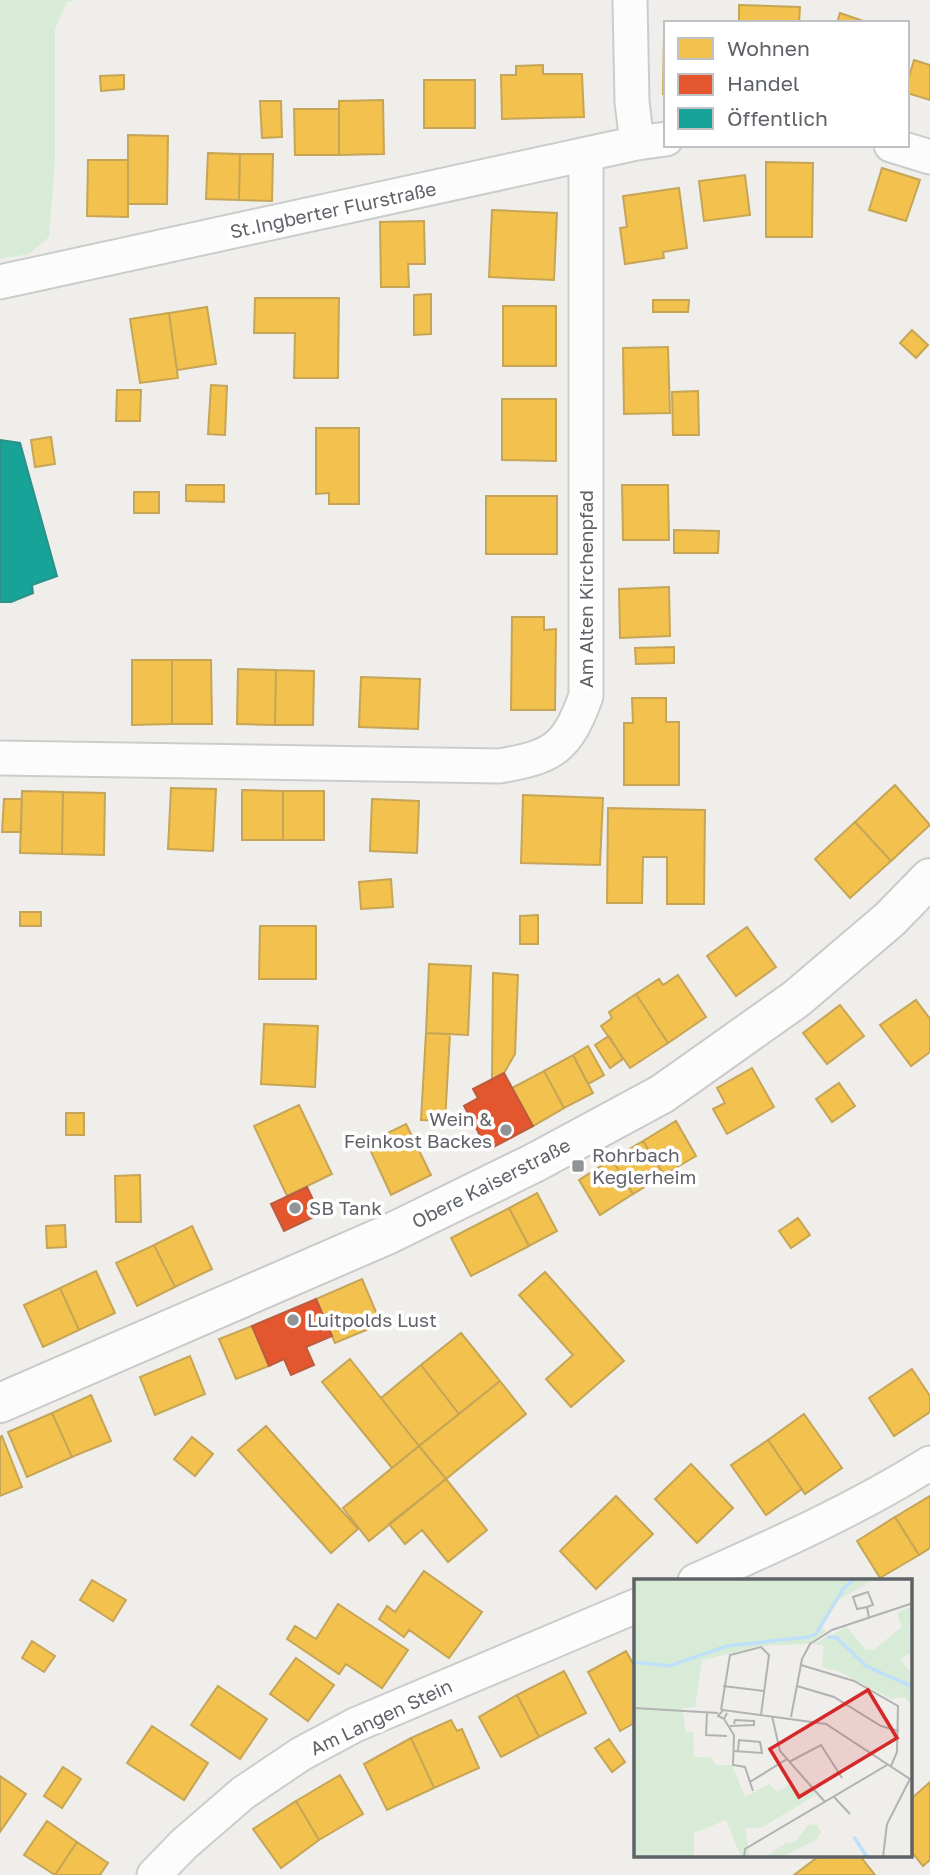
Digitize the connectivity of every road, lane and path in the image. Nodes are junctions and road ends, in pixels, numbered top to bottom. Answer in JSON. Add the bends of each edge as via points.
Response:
{"nodes":[{"id":1,"x":630,"y":0,"type":"edge"},
{"id":2,"x":651,"y":141,"type":"edge"},
{"id":3,"x":898,"y":147,"type":"edge"},
{"id":4,"x":586,"y":155,"type":"junction"},
{"id":5,"x":930,"y":157,"type":"edge"},
{"id":6,"x":0,"y":282,"type":"edge"},
{"id":7,"x":0,"y":758,"type":"edge"},
{"id":8,"x":930,"y":878,"type":"edge"},
{"id":9,"x":0,"y":1403,"type":"edge"},
{"id":10,"x":930,"y":1463,"type":"edge"},
{"id":11,"x":700,"y":1579,"type":"edge"},
{"id":12,"x":634,"y":1607,"type":"edge"},
{"id":13,"x":154,"y":1875,"type":"edge"}],
"edges":[{"from":1,"to":2,"type":"street","via":[[632,102]]},
{"from":2,"to":4,"type":"street","name":"St.Ingberter Flurstraße"},
{"from":3,"to":5,"type":"street"},
{"from":4,"to":6,"type":"street","name":"St.Ingberter Flurstraße"},
{"from":4,"to":7,"type":"street","name":"Am Alten Kirchenpfad","via":[[586,695],[575,726],[560,745],[535,760],[499,766]]},
{"from":8,"to":9,"type":"main road","name":"Obere Kaiserstraße","via":[[890,919],[796,999],[662,1094],[389,1234]]},
{"from":10,"to":11,"type":"street","via":[[817,1527]]},
{"from":12,"to":13,"type":"street","name":"Am Langen Stein","via":[[355,1725],[301,1754],[243,1793]]}]}
